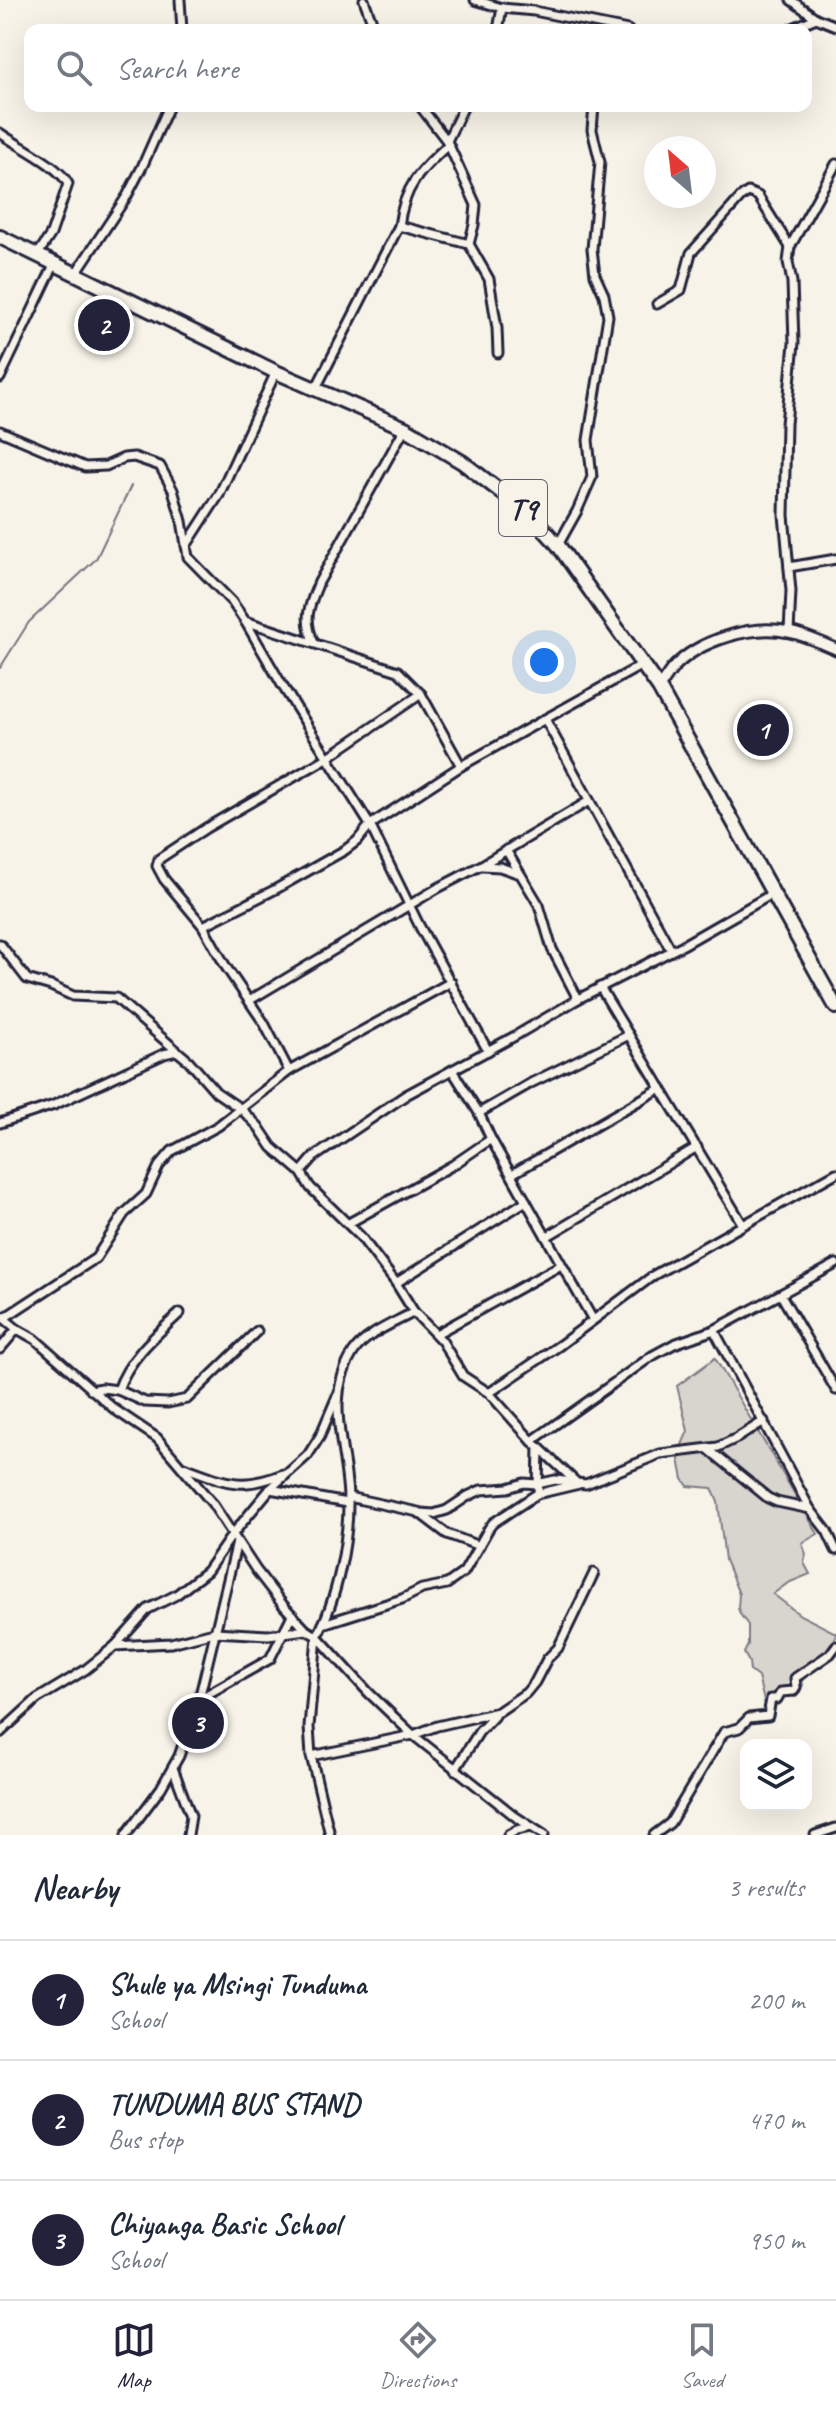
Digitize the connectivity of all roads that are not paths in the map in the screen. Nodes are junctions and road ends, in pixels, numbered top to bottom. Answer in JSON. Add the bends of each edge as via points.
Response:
{"nodes":[{"id":1,"x":180,"y":0,"type":"edge"},
{"id":2,"x":364,"y":0,"type":"edge"},
{"id":3,"x":475,"y":0,"type":"edge"},
{"id":4,"x":791,"y":0,"type":"edge"},
{"id":5,"x":502,"y":8,"type":"junction"},
{"id":6,"x":816,"y":18,"type":"junction"},
{"id":7,"x":182,"y":24,"type":"edge"},
{"id":8,"x":373,"y":24,"type":"edge"},
{"id":9,"x":499,"y":24,"type":"edge"},
{"id":10,"x":594,"y":24,"type":"edge"},
{"id":11,"x":802,"y":24,"type":"edge"},
{"id":12,"x":836,"y":26,"type":"edge"},
{"id":13,"x":166,"y":112,"type":"edge"},
{"id":14,"x":425,"y":112,"type":"edge"},
{"id":15,"x":461,"y":112,"type":"edge"},
{"id":16,"x":594,"y":112,"type":"edge"},
{"id":17,"x":0,"y":133,"type":"edge"},
{"id":18,"x":448,"y":143,"type":"junction"},
{"id":19,"x":836,"y":164,"type":"edge"},
{"id":20,"x":399,"y":226,"type":"junction"},
{"id":21,"x":0,"y":237,"type":"edge"},
{"id":22,"x":469,"y":244,"type":"junction"},
{"id":23,"x":790,"y":247,"type":"junction"},
{"id":24,"x":38,"y":254,"type":"junction"},
{"id":25,"x":55,"y":263,"type":"junction"},
{"id":26,"x":76,"y":273,"type":"junction"},
{"id":27,"x":657,"y":304,"type":"dead end"},
{"id":28,"x":498,"y":353,"type":"dead end"},
{"id":29,"x":2,"y":366,"type":"edge"},
{"id":30,"x":276,"y":372,"type":"junction"},
{"id":31,"x":0,"y":378,"type":"edge"},
{"id":32,"x":315,"y":390,"type":"junction"},
{"id":33,"x":405,"y":428,"type":"junction"},
{"id":34,"x":0,"y":431,"type":"edge"},
{"id":35,"x":558,"y":545,"type":"junction"},
{"id":36,"x":186,"y":546,"type":"junction"},
{"id":37,"x":836,"y":559,"type":"edge"},
{"id":38,"x":789,"y":567,"type":"junction"},
{"id":39,"x":245,"y":621,"type":"junction"},
{"id":40,"x":789,"y":632,"type":"junction"},
{"id":41,"x":314,"y":643,"type":"junction"},
{"id":42,"x":836,"y":649,"type":"edge"},
{"id":43,"x":642,"y":665,"type":"junction"},
{"id":44,"x":659,"y":688,"type":"junction"},
{"id":45,"x":421,"y":694,"type":"junction"},
{"id":46,"x":545,"y":719,"type":"junction"},
{"id":47,"x":327,"y":758,"type":"junction"},
{"id":48,"x":461,"y":766,"type":"junction"},
{"id":49,"x":589,"y":801,"type":"junction"},
{"id":50,"x":370,"y":825,"type":"junction"},
{"id":51,"x":506,"y":850,"type":"junction"},
{"id":52,"x":480,"y":866,"type":"junction"},
{"id":53,"x":519,"y":874,"type":"junction"},
{"id":54,"x":772,"y":894,"type":"junction"},
{"id":55,"x":409,"y":906,"type":"junction"},
{"id":56,"x":203,"y":926,"type":"junction"},
{"id":57,"x":0,"y":944,"type":"edge"},
{"id":58,"x":671,"y":950,"type":"junction"},
{"id":59,"x":451,"y":982,"type":"junction"},
{"id":60,"x":600,"y":987,"type":"junction"},
{"id":61,"x":578,"y":999,"type":"junction"},
{"id":62,"x":250,"y":1000,"type":"junction"},
{"id":63,"x":836,"y":1007,"type":"edge"},
{"id":64,"x":629,"y":1035,"type":"junction"},
{"id":65,"x":177,"y":1051,"type":"junction"},
{"id":66,"x":488,"y":1051,"type":"junction"},
{"id":67,"x":452,"y":1070,"type":"junction"},
{"id":68,"x":289,"y":1071,"type":"junction"},
{"id":69,"x":661,"y":1088,"type":"junction"},
{"id":70,"x":241,"y":1109,"type":"junction"},
{"id":71,"x":479,"y":1113,"type":"junction"},
{"id":72,"x":0,"y":1123,"type":"edge"},
{"id":73,"x":491,"y":1139,"type":"junction"},
{"id":74,"x":697,"y":1147,"type":"junction"},
{"id":75,"x":301,"y":1172,"type":"junction"},
{"id":76,"x":836,"y":1173,"type":"edge"},
{"id":77,"x":512,"y":1174,"type":"junction"},
{"id":78,"x":526,"y":1201,"type":"junction"},
{"id":79,"x":349,"y":1223,"type":"junction"},
{"id":80,"x":743,"y":1225,"type":"junction"},
{"id":81,"x":546,"y":1237,"type":"junction"},
{"id":82,"x":836,"y":1264,"type":"edge"},
{"id":83,"x":561,"y":1265,"type":"junction"},
{"id":84,"x":396,"y":1283,"type":"junction"},
{"id":85,"x":781,"y":1295,"type":"junction"},
{"id":86,"x":414,"y":1312,"type":"junction"},
{"id":87,"x":180,"y":1313,"type":"dead end"},
{"id":88,"x":2,"y":1317,"type":"edge"},
{"id":89,"x":593,"y":1320,"type":"junction"},
{"id":90,"x":17,"y":1329,"type":"junction"},
{"id":91,"x":714,"y":1330,"type":"junction"},
{"id":92,"x":257,"y":1331,"type":"dead end"},
{"id":93,"x":436,"y":1334,"type":"junction"},
{"id":94,"x":0,"y":1349,"type":"edge"},
{"id":95,"x":91,"y":1390,"type":"junction"},
{"id":96,"x":118,"y":1390,"type":"junction"},
{"id":97,"x":836,"y":1390,"type":"edge"},
{"id":98,"x":340,"y":1391,"type":"junction"},
{"id":99,"x":489,"y":1393,"type":"junction"},
{"id":100,"x":764,"y":1421,"type":"junction"},
{"id":101,"x":536,"y":1444,"type":"junction"},
{"id":102,"x":708,"y":1449,"type":"junction"},
{"id":103,"x":181,"y":1466,"type":"junction"},
{"id":104,"x":288,"y":1471,"type":"junction"},
{"id":105,"x":577,"y":1483,"type":"junction"},
{"id":106,"x":537,"y":1484,"type":"junction"},
{"id":107,"x":270,"y":1489,"type":"junction"},
{"id":108,"x":537,"y":1494,"type":"junction"},
{"id":109,"x":348,"y":1500,"type":"junction"},
{"id":110,"x":810,"y":1509,"type":"junction"},
{"id":111,"x":421,"y":1513,"type":"junction"},
{"id":112,"x":833,"y":1537,"type":"edge"},
{"id":113,"x":234,"y":1538,"type":"junction"},
{"id":114,"x":479,"y":1546,"type":"junction"},
{"id":115,"x":836,"y":1550,"type":"edge"},
{"id":116,"x":594,"y":1573,"type":"dead end"},
{"id":117,"x":292,"y":1615,"type":"junction"},
{"id":118,"x":323,"y":1624,"type":"junction"},
{"id":119,"x":306,"y":1630,"type":"junction"},
{"id":120,"x":214,"y":1632,"type":"junction"},
{"id":121,"x":285,"y":1632,"type":"junction"},
{"id":122,"x":317,"y":1636,"type":"junction"},
{"id":123,"x":115,"y":1646,"type":"junction"},
{"id":124,"x":836,"y":1646,"type":"edge"},
{"id":125,"x":199,"y":1699,"type":"junction"},
{"id":126,"x":495,"y":1714,"type":"junction"},
{"id":127,"x":0,"y":1733,"type":"edge"},
{"id":128,"x":413,"y":1735,"type":"junction"},
{"id":129,"x":311,"y":1756,"type":"junction"},
{"id":130,"x":173,"y":1768,"type":"junction"},
{"id":131,"x":455,"y":1770,"type":"junction"},
{"id":132,"x":531,"y":1827,"type":"junction"},
{"id":133,"x":836,"y":1828,"type":"edge"},
{"id":134,"x":126,"y":1835,"type":"edge"},
{"id":135,"x":188,"y":1835,"type":"edge"},
{"id":136,"x":330,"y":1835,"type":"edge"},
{"id":137,"x":508,"y":1835,"type":"edge"},
{"id":138,"x":544,"y":1835,"type":"edge"},
{"id":139,"x":654,"y":1835,"type":"edge"},
{"id":140,"x":815,"y":1835,"type":"edge"}],
"edges":[{"from":1,"to":7,"type":"street"},
{"from":2,"to":8,"type":"street"},
{"from":3,"to":5,"type":"street"},
{"from":4,"to":6,"type":"street"},
{"from":5,"to":9,"type":"street"},
{"from":5,"to":10,"type":"street"},
{"from":6,"to":11,"type":"street"},
{"from":6,"to":12,"type":"street"},
{"from":13,"to":26,"type":"street","via":[[127,196]]},
{"from":14,"to":18,"type":"street"},
{"from":15,"to":18,"type":"street"},
{"from":16,"to":35,"type":"street","via":[[600,162],[592,249],[608,316],[588,440],[592,477]]},
{"from":17,"to":24,"type":"street","via":[[68,184],[51,234]]},
{"from":18,"to":20,"type":"street","via":[[410,186]]},
{"from":18,"to":22,"type":"street","via":[[476,205]]},
{"from":19,"to":23,"type":"street"},
{"from":20,"to":22,"type":"street"},
{"from":20,"to":32,"type":"street"},
{"from":21,"to":24,"type":"highway","number":"T9"},
{"from":22,"to":28,"type":"street","via":[[489,279]]},
{"from":23,"to":27,"type":"street","via":[[758,196],[748,192],[691,253],[681,290]]},
{"from":23,"to":38,"type":"street","via":[[794,343],[784,515]]},
{"from":24,"to":25,"type":"highway","number":"T9"},
{"from":25,"to":26,"type":"highway","number":"T9"},
{"from":25,"to":29,"type":"street"},
{"from":26,"to":30,"type":"highway","number":"T9"},
{"from":29,"to":31,"type":"street"},
{"from":30,"to":32,"type":"highway","number":"T9"},
{"from":30,"to":36,"type":"street","via":[[219,495]]},
{"from":32,"to":33,"type":"highway","number":"T9"},
{"from":33,"to":35,"type":"highway","number":"T9","via":[[519,505]]},
{"from":33,"to":41,"type":"street","via":[[319,582],[308,609]]},
{"from":34,"to":36,"type":"street","via":[[85,467],[134,457],[160,466],[173,490]]},
{"from":35,"to":43,"type":"highway","number":"T9"},
{"from":36,"to":39,"type":"street","via":[[188,557]]},
{"from":37,"to":38,"type":"street"},
{"from":38,"to":40,"type":"street"},
{"from":39,"to":41,"type":"street"},
{"from":39,"to":47,"type":"street"},
{"from":40,"to":42,"type":"street"},
{"from":40,"to":44,"type":"street","via":[[729,634],[674,667]]},
{"from":41,"to":45,"type":"street","via":[[398,671]]},
{"from":43,"to":44,"type":"highway","number":"T9"},
{"from":43,"to":46,"type":"street"},
{"from":44,"to":54,"type":"highway","number":"T9"},
{"from":45,"to":47,"type":"street"},
{"from":45,"to":48,"type":"street"},
{"from":46,"to":48,"type":"street"},
{"from":46,"to":49,"type":"street"},
{"from":47,"to":50,"type":"street"},
{"from":47,"to":56,"type":"street","via":[[159,859],[164,879]]},
{"from":48,"to":50,"type":"street"},
{"from":49,"to":51,"type":"street"},
{"from":49,"to":58,"type":"street"},
{"from":50,"to":55,"type":"street"},
{"from":50,"to":56,"type":"street","via":[[338,854]]},
{"from":51,"to":52,"type":"street"},
{"from":51,"to":53,"type":"street"},
{"from":52,"to":53,"type":"street"},
{"from":52,"to":55,"type":"street"},
{"from":53,"to":61,"type":"street","via":[[539,905],[552,949]]},
{"from":54,"to":58,"type":"street"},
{"from":54,"to":63,"type":"highway","number":"T9"},
{"from":55,"to":59,"type":"street"},
{"from":55,"to":62,"type":"street"},
{"from":56,"to":62,"type":"street"},
{"from":57,"to":65,"type":"street","via":[[27,979],[73,996],[116,998]]},
{"from":58,"to":60,"type":"street"},
{"from":59,"to":66,"type":"street"},
{"from":59,"to":68,"type":"street"},
{"from":60,"to":61,"type":"street"},
{"from":60,"to":64,"type":"street"},
{"from":61,"to":66,"type":"street"},
{"from":62,"to":68,"type":"street"},
{"from":64,"to":69,"type":"street"},
{"from":64,"to":71,"type":"street"},
{"from":65,"to":70,"type":"street","via":[[216,1092]]},
{"from":65,"to":72,"type":"street"},
{"from":66,"to":67,"type":"street"},
{"from":67,"to":71,"type":"street"},
{"from":67,"to":75,"type":"street","via":[[376,1114]]},
{"from":68,"to":70,"type":"street"},
{"from":69,"to":74,"type":"street"},
{"from":69,"to":77,"type":"street"},
{"from":70,"to":75,"type":"street"},
{"from":70,"to":88,"type":"street","via":[[165,1157],[146,1194],[124,1214],[90,1263]]},
{"from":71,"to":73,"type":"street"},
{"from":73,"to":77,"type":"street"},
{"from":73,"to":79,"type":"street"},
{"from":74,"to":80,"type":"street"},
{"from":74,"to":81,"type":"street"},
{"from":75,"to":79,"type":"street"},
{"from":76,"to":80,"type":"street"},
{"from":77,"to":78,"type":"street"},
{"from":78,"to":81,"type":"street"},
{"from":78,"to":84,"type":"street"},
{"from":79,"to":84,"type":"street"},
{"from":80,"to":89,"type":"street","via":[[654,1275]]},
{"from":81,"to":83,"type":"street"},
{"from":82,"to":85,"type":"street"},
{"from":83,"to":89,"type":"street"},
{"from":83,"to":93,"type":"street"},
{"from":84,"to":86,"type":"street"},
{"from":85,"to":91,"type":"street"},
{"from":85,"to":97,"type":"street"},
{"from":86,"to":93,"type":"street"},
{"from":86,"to":98,"type":"street","via":[[360,1344]]},
{"from":87,"to":96,"type":"street","via":[[137,1353]]},
{"from":88,"to":90,"type":"street"},
{"from":89,"to":99,"type":"street"},
{"from":90,"to":94,"type":"street"},
{"from":90,"to":95,"type":"street"},
{"from":91,"to":100,"type":"street"},
{"from":91,"to":101,"type":"street","via":[[652,1356]]},
{"from":92,"to":96,"type":"street","via":[[187,1399],[145,1402]]},
{"from":93,"to":99,"type":"street","via":[[463,1376]]},
{"from":95,"to":96,"type":"street"},
{"from":95,"to":103,"type":"street","via":[[157,1438]]},
{"from":98,"to":104,"type":"street","via":[[308,1455]]},
{"from":98,"to":109,"type":"street","via":[[337,1428]]},
{"from":99,"to":101,"type":"street"},
{"from":100,"to":102,"type":"street","via":[[729,1443]]},
{"from":100,"to":110,"type":"street"},
{"from":101,"to":105,"type":"street"},
{"from":101,"to":106,"type":"street"},
{"from":102,"to":105,"type":"street","via":[[660,1454]]},
{"from":102,"to":110,"type":"street","via":[[768,1498]]},
{"from":103,"to":104,"type":"street","via":[[241,1485]]},
{"from":103,"to":113,"type":"street"},
{"from":104,"to":107,"type":"street"},
{"from":105,"to":106,"type":"street","via":[[557,1479]]},
{"from":105,"to":108,"type":"street"},
{"from":106,"to":108,"type":"street"},
{"from":106,"to":111,"type":"street","via":[[481,1490],[443,1511]]},
{"from":107,"to":109,"type":"street"},
{"from":107,"to":113,"type":"street"},
{"from":108,"to":114,"type":"street","via":[[490,1526]]},
{"from":109,"to":111,"type":"street"},
{"from":109,"to":118,"type":"street","via":[[341,1564]]},
{"from":110,"to":112,"type":"street"},
{"from":111,"to":114,"type":"street","via":[[447,1534]]},
{"from":112,"to":115,"type":"street"},
{"from":113,"to":117,"type":"street"},
{"from":113,"to":120,"type":"street"},
{"from":113,"to":123,"type":"street","via":[[192,1585],[148,1609]]},
{"from":114,"to":118,"type":"street","via":[[464,1572],[447,1584]]},
{"from":116,"to":126,"type":"street","via":[[558,1648],[535,1682]]},
{"from":117,"to":119,"type":"street"},
{"from":117,"to":121,"type":"street"},
{"from":118,"to":122,"type":"street"},
{"from":119,"to":121,"type":"street"},
{"from":119,"to":122,"type":"street"},
{"from":120,"to":121,"type":"street"},
{"from":120,"to":123,"type":"street","via":[[171,1643]]},
{"from":120,"to":125,"type":"street"},
{"from":121,"to":125,"type":"street","via":[[270,1659]]},
{"from":122,"to":128,"type":"street"},
{"from":122,"to":129,"type":"street"},
{"from":123,"to":127,"type":"street","via":[[37,1699]]},
{"from":124,"to":139,"type":"street","via":[[795,1678],[794,1691],[771,1699],[768,1716],[750,1717],[739,1728],[724,1732],[670,1823]]},
{"from":125,"to":130,"type":"street"},
{"from":126,"to":128,"type":"street"},
{"from":126,"to":131,"type":"street"},
{"from":128,"to":129,"type":"street"},
{"from":128,"to":131,"type":"street"},
{"from":129,"to":136,"type":"street"},
{"from":130,"to":134,"type":"street"},
{"from":130,"to":135,"type":"street","via":[[191,1816]]},
{"from":131,"to":132,"type":"street"},
{"from":132,"to":137,"type":"street"},
{"from":132,"to":138,"type":"street"},
{"from":133,"to":140,"type":"street"}]}
